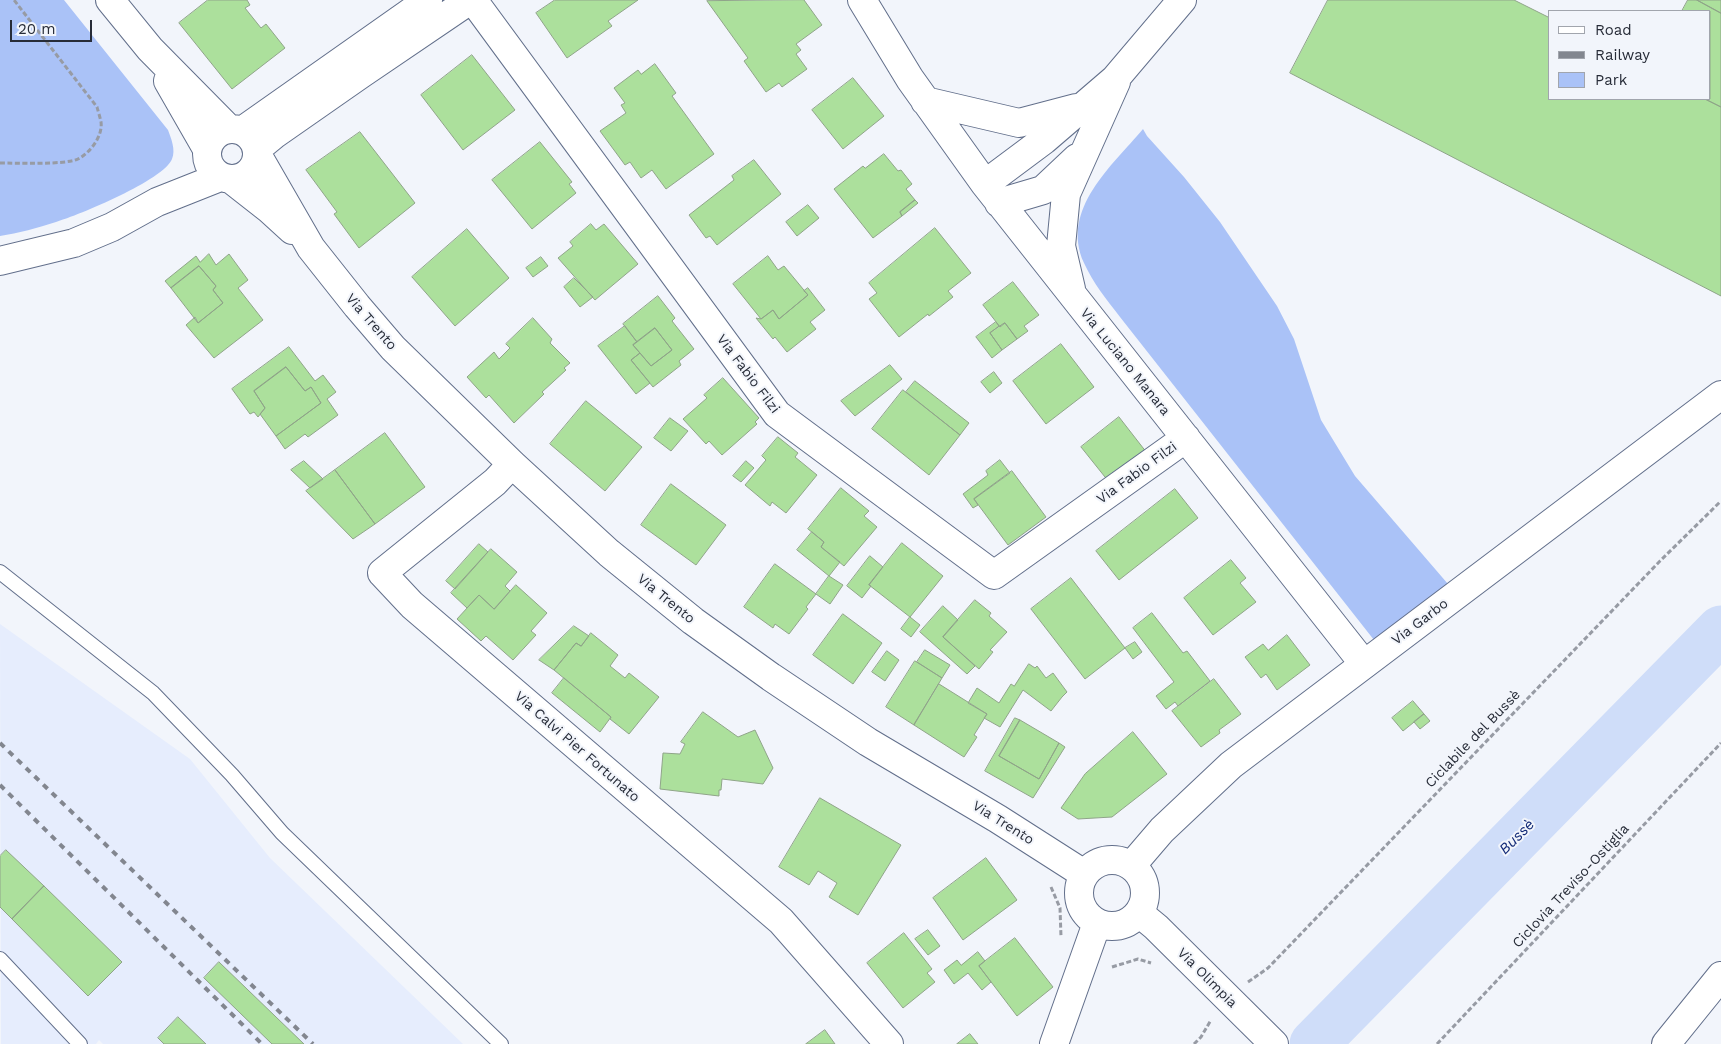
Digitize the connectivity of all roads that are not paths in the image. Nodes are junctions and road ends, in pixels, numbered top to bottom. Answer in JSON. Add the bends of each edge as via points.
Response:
{"nodes":[{"id":1,"x":110,"y":0,"type":"edge"},
{"id":2,"x":428,"y":0,"type":"edge"},
{"id":3,"x":472,"y":0,"type":"edge"},
{"id":4,"x":842,"y":0,"type":"edge"},
{"id":5,"x":862,"y":0,"type":"edge"},
{"id":6,"x":1182,"y":0,"type":"edge"},
{"id":7,"x":150,"y":49,"type":"junction"},
{"id":8,"x":355,"y":64,"type":"junction"},
{"id":9,"x":1120,"y":73,"type":"junction"},
{"id":10,"x":910,"y":79,"type":"junction"},
{"id":11,"x":925,"y":101,"type":"junction"},
{"id":12,"x":1082,"y":107,"type":"junction"},
{"id":13,"x":247,"y":141,"type":"junction"},
{"id":14,"x":207,"y":150,"type":"junction"},
{"id":15,"x":1086,"y":150,"type":"junction"},
{"id":16,"x":226,"y":178,"type":"junction"},
{"id":17,"x":992,"y":194,"type":"junction"},
{"id":18,"x":157,"y":202,"type":"junction"},
{"id":19,"x":311,"y":248,"type":"junction"},
{"id":20,"x":0,"y":261,"type":"edge"},
{"id":21,"x":1072,"y":296,"type":"junction"},
{"id":22,"x":1721,"y":395,"type":"edge"},
{"id":23,"x":1186,"y":438,"type":"junction"},
{"id":24,"x":512,"y":464,"type":"junction"},
{"id":25,"x":0,"y":572,"type":"edge"},
{"id":26,"x":1364,"y":664,"type":"junction"},
{"id":27,"x":1132,"y":866,"type":"junction"},
{"id":28,"x":1084,"y":874,"type":"junction"},
{"id":29,"x":1139,"y":913,"type":"junction"},
{"id":30,"x":1097,"y":923,"type":"junction"},
{"id":31,"x":0,"y":959,"type":"edge"},
{"id":32,"x":1721,"y":976,"type":"edge"},
{"id":33,"x":80,"y":1044,"type":"edge"},
{"id":34,"x":501,"y":1044,"type":"edge"},
{"id":35,"x":889,"y":1044,"type":"edge"},
{"id":36,"x":1054,"y":1044,"type":"edge"},
{"id":37,"x":1274,"y":1044,"type":"edge"},
{"id":38,"x":1666,"y":1044,"type":"edge"}],
"edges":[{"from":1,"to":7,"type":"street"},
{"from":2,"to":8,"type":"street"},
{"from":3,"to":8,"type":"street"},
{"from":3,"to":23,"type":"street","name":"Via Fabio Filzi","via":[[777,414],[994,575]]},
{"from":4,"to":10,"type":"street","name":"Via Luciano Manara"},
{"from":5,"to":10,"type":"street","name":"Via Luciano Manara"},
{"from":6,"to":9,"type":"street"},
{"from":7,"to":13,"type":"street","name":"Via Trento"},
{"from":7,"to":14,"type":"street"},
{"from":8,"to":13,"type":"street","via":[[275,134]]},
{"from":9,"to":12,"type":"street"},
{"from":9,"to":15,"type":"street"},
{"from":10,"to":11,"type":"street","name":"Via Luciano Manara"},
{"from":11,"to":12,"type":"street","via":[[1019,123]]},
{"from":11,"to":17,"type":"street","name":"Via Luciano Manara"},
{"from":12,"to":17,"type":"street","via":[[1044,140]]},
{"from":13,"to":14,"type":"street","via":[[215,136]]},
{"from":13,"to":16,"type":"street","via":[[255,166],[242,178]]},
{"from":13,"to":19,"type":"street","name":"Via Trento"},
{"from":14,"to":16,"type":"street","via":[[210,166]]},
{"from":14,"to":18,"type":"street"},
{"from":15,"to":17,"type":"street","via":[[1043,190]]},
{"from":15,"to":21,"type":"street","via":[[1066,194],[1061,246]]},
{"from":16,"to":18,"type":"street"},
{"from":16,"to":19,"type":"street","name":"Via Trento","via":[[269,209]]},
{"from":17,"to":21,"type":"street","name":"Via Luciano Manara"},
{"from":18,"to":20,"type":"street","via":[[74,243]]},
{"from":19,"to":24,"type":"street","name":"Via Trento","via":[[393,348]]},
{"from":21,"to":23,"type":"street","name":"Via Luciano Manara"},
{"from":22,"to":26,"type":"street","name":"Via Garbo"},
{"from":23,"to":26,"type":"street","name":"Via Luciano Manara"},
{"from":24,"to":28,"type":"street","name":"Via Trento","via":[[609,552],[693,622],[868,742]]},
{"from":24,"to":35,"type":"street","name":"Via Calvi Pier Fortunato","via":[[495,482],[382,573],[412,605],[782,922]]},
{"from":25,"to":34,"type":"lane","via":[[154,693],[282,833]]},
{"from":26,"to":27,"type":"street","name":"Via Garbo","via":[[1231,765],[1168,825]]},
{"from":27,"to":28,"type":"street","via":[[1108,860],[1098,862]]},
{"from":27,"to":29,"type":"street","via":[[1144,884],[1145,896]]},
{"from":28,"to":30,"type":"street","via":[[1078,890],[1079,902],[1084,912]]},
{"from":29,"to":30,"type":"street","via":[[1126,923],[1114,926]]},
{"from":29,"to":37,"type":"street","name":"Via Olimpia"},
{"from":30,"to":36,"type":"street"},
{"from":31,"to":33,"type":"lane"},
{"from":32,"to":38,"type":"street"}]}
